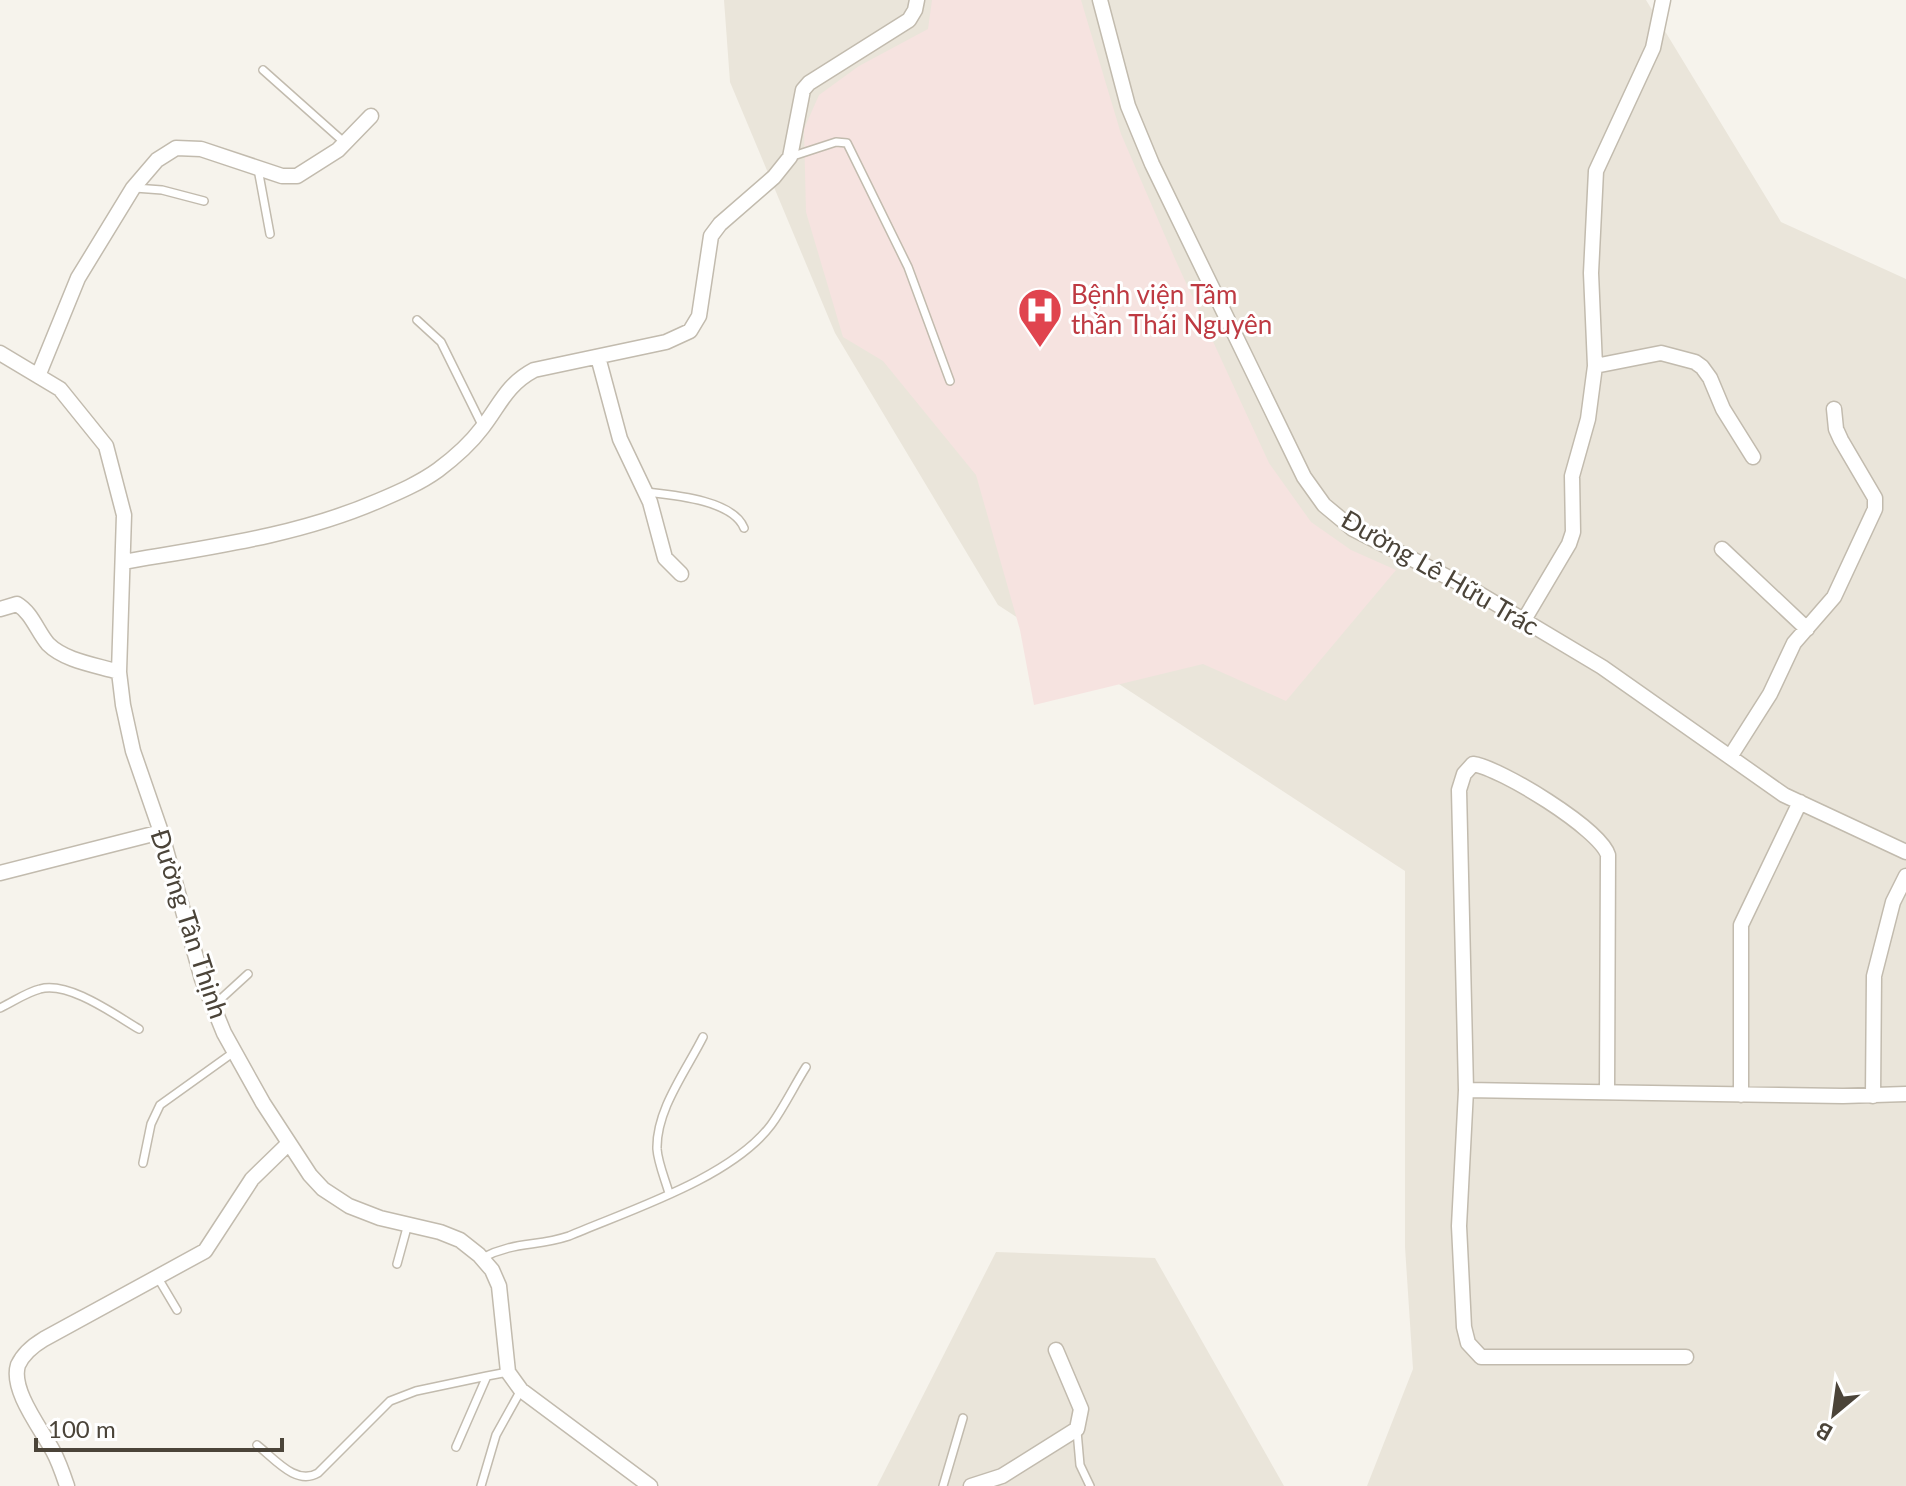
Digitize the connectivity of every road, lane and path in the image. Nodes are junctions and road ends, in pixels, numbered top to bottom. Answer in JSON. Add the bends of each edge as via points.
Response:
{"nodes":[{"id":1,"x":917,"y":0,"type":"edge"},
{"id":2,"x":1100,"y":0,"type":"edge"},
{"id":3,"x":1663,"y":0,"type":"edge"},
{"id":4,"x":263,"y":70,"type":"dead end"},
{"id":5,"x":371,"y":116,"type":"dead end"},
{"id":6,"x":345,"y":143,"type":"junction"},
{"id":7,"x":790,"y":157,"type":"junction"},
{"id":8,"x":258,"y":167,"type":"junction"},
{"id":9,"x":133,"y":188,"type":"junction"},
{"id":10,"x":204,"y":201,"type":"dead end"},
{"id":11,"x":270,"y":234,"type":"dead end"},
{"id":12,"x":417,"y":320,"type":"dead end"},
{"id":13,"x":0,"y":353,"type":"edge"},
{"id":14,"x":598,"y":357,"type":"junction"},
{"id":15,"x":1595,"y":366,"type":"junction"},
{"id":16,"x":38,"y":376,"type":"junction"},
{"id":17,"x":950,"y":381,"type":"dead end"},
{"id":18,"x":1834,"y":409,"type":"dead end"},
{"id":19,"x":483,"y":427,"type":"junction"},
{"id":20,"x":1753,"y":457,"type":"dead end"},
{"id":21,"x":646,"y":492,"type":"junction"},
{"id":22,"x":744,"y":528,"type":"dead end"},
{"id":23,"x":1722,"y":549,"type":"dead end"},
{"id":24,"x":123,"y":562,"type":"junction"},
{"id":25,"x":681,"y":574,"type":"dead end"},
{"id":26,"x":0,"y":609,"type":"edge"},
{"id":27,"x":1524,"y":620,"type":"junction"},
{"id":28,"x":1807,"y":629,"type":"junction"},
{"id":29,"x":119,"y":672,"type":"junction"},
{"id":30,"x":1730,"y":757,"type":"junction"},
{"id":31,"x":1800,"y":802,"type":"junction"},
{"id":32,"x":161,"y":832,"type":"junction"},
{"id":33,"x":1906,"y":852,"type":"edge"},
{"id":34,"x":0,"y":873,"type":"edge"},
{"id":35,"x":1906,"y":876,"type":"edge"},
{"id":36,"x":248,"y":974,"type":"dead end"},
{"id":37,"x":213,"y":1006,"type":"junction"},
{"id":38,"x":0,"y":1008,"type":"edge"},
{"id":39,"x":139,"y":1029,"type":"dead end"},
{"id":40,"x":703,"y":1037,"type":"dead end"},
{"id":41,"x":234,"y":1052,"type":"junction"},
{"id":42,"x":806,"y":1067,"type":"dead end"},
{"id":43,"x":1466,"y":1090,"type":"junction"},
{"id":44,"x":1607,"y":1092,"type":"junction"},
{"id":45,"x":1906,"y":1094,"type":"edge"},
{"id":46,"x":1741,"y":1095,"type":"junction"},
{"id":47,"x":1873,"y":1096,"type":"junction"},
{"id":48,"x":289,"y":1143,"type":"junction"},
{"id":49,"x":143,"y":1163,"type":"dead end"},
{"id":50,"x":669,"y":1193,"type":"junction"},
{"id":51,"x":408,"y":1224,"type":"junction"},
{"id":52,"x":482,"y":1258,"type":"junction"},
{"id":53,"x":397,"y":1264,"type":"dead end"},
{"id":54,"x":157,"y":1277,"type":"junction"},
{"id":55,"x":177,"y":1310,"type":"dead end"},
{"id":56,"x":1056,"y":1350,"type":"dead end"},
{"id":57,"x":1686,"y":1357,"type":"dead end"},
{"id":58,"x":508,"y":1372,"type":"junction"},
{"id":59,"x":487,"y":1376,"type":"junction"},
{"id":60,"x":521,"y":1390,"type":"junction"},
{"id":61,"x":963,"y":1418,"type":"dead end"},
{"id":62,"x":1077,"y":1429,"type":"junction"},
{"id":63,"x":257,"y":1445,"type":"dead end"},
{"id":64,"x":456,"y":1447,"type":"dead end"},
{"id":65,"x":67,"y":1486,"type":"edge"},
{"id":66,"x":481,"y":1486,"type":"edge"},
{"id":67,"x":650,"y":1486,"type":"edge"},
{"id":68,"x":943,"y":1486,"type":"edge"},
{"id":69,"x":971,"y":1486,"type":"edge"},
{"id":70,"x":1090,"y":1486,"type":"edge"}],
"edges":[{"from":1,"to":7,"type":"street","via":[[909,20],[803,90]]},
{"from":2,"to":27,"type":"street","name":"Đường Lê Hữu Trác","via":[[1128,106],[1152,164],[1304,477],[1324,505],[1353,529]]},
{"from":3,"to":15,"type":"street","via":[[1653,48],[1596,171],[1591,273]]},
{"from":4,"to":6,"type":"lane"},
{"from":5,"to":6,"type":"street"},
{"from":6,"to":8,"type":"street","via":[[297,176]]},
{"from":7,"to":14,"type":"street","via":[[711,236],[699,316],[690,331],[666,342]]},
{"from":7,"to":17,"type":"lane","via":[[847,143],[908,267]]},
{"from":8,"to":9,"type":"street","via":[[201,149],[176,148],[157,160]]},
{"from":8,"to":11,"type":"lane"},
{"from":9,"to":10,"type":"lane"},
{"from":9,"to":16,"type":"street","via":[[78,278]]},
{"from":12,"to":19,"type":"lane","via":[[441,342]]},
{"from":13,"to":16,"type":"street","name":"Đường Tân Thịnh"},
{"from":14,"to":19,"type":"street","via":[[522,377]]},
{"from":14,"to":21,"type":"street","via":[[620,439]]},
{"from":15,"to":20,"type":"street","via":[[1661,353],[1695,362],[1710,378]]},
{"from":15,"to":27,"type":"street","via":[[1572,476],[1573,532]]},
{"from":16,"to":24,"type":"street","name":"Đường Tân Thịnh","via":[[60,389],[106,446],[124,515]]},
{"from":18,"to":28,"type":"street","via":[[1836,429],[1875,498],[1875,509],[1834,597]]},
{"from":19,"to":24,"type":"street","via":[[436,472],[362,508],[285,533]]},
{"from":21,"to":22,"type":"lane","via":[[727,509]]},
{"from":21,"to":25,"type":"street","via":[[665,558]]},
{"from":23,"to":28,"type":"street"},
{"from":24,"to":29,"type":"street","name":"Đường Tân Thịnh"},
{"from":26,"to":29,"type":"street","via":[[17,604],[59,653]]},
{"from":27,"to":30,"type":"street","name":"Đường Lê Hữu Trác","via":[[1602,667]]},
{"from":28,"to":30,"type":"street"},
{"from":29,"to":32,"type":"street","name":"Đường Tân Thịnh","via":[[133,751]]},
{"from":30,"to":31,"type":"street","name":"Đường Lê Hữu Trác"},
{"from":31,"to":33,"type":"street","name":"Đường Lê Hữu Trác"},
{"from":31,"to":46,"type":"street","via":[[1741,925]]},
{"from":32,"to":34,"type":"street"},
{"from":32,"to":37,"type":"street","name":"Đường Tân Thịnh"},
{"from":35,"to":47,"type":"street","via":[[1893,902],[1874,976]]},
{"from":36,"to":37,"type":"lane"},
{"from":37,"to":41,"type":"street","name":"Đường Tân Thịnh"},
{"from":38,"to":39,"type":"lane","via":[[52,988],[85,998]]},
{"from":40,"to":50,"type":"lane","via":[[658,1131],[657,1153]]},
{"from":41,"to":48,"type":"street","name":"Đường Tân Thịnh"},
{"from":41,"to":49,"type":"lane","via":[[160,1105]]},
{"from":42,"to":50,"type":"lane","via":[[771,1125],[746,1151]]},
{"from":43,"to":44,"type":"street"},
{"from":43,"to":44,"type":"street","via":[[1459,790],[1473,764],[1514,781],[1590,830],[1605,846]]},
{"from":43,"to":57,"type":"street","via":[[1459,1226],[1468,1343],[1481,1357]]},
{"from":44,"to":46,"type":"street"},
{"from":45,"to":47,"type":"street"},
{"from":46,"to":47,"type":"street"},
{"from":48,"to":51,"type":"street","name":"Đường Tân Thịnh","via":[[323,1189],[359,1210]]},
{"from":48,"to":54,"type":"street","via":[[252,1179],[205,1251]]},
{"from":50,"to":52,"type":"lane","via":[[569,1236],[516,1244]]},
{"from":51,"to":52,"type":"street","name":"Đường Tân Thịnh","via":[[460,1240]]},
{"from":51,"to":53,"type":"lane"},
{"from":52,"to":58,"type":"street","name":"Đường Tân Thịnh","via":[[499,1286]]},
{"from":54,"to":55,"type":"lane"},
{"from":54,"to":65,"type":"street","via":[[44,1339],[19,1364],[18,1387]]},
{"from":56,"to":62,"type":"street","via":[[1081,1409]]},
{"from":58,"to":59,"type":"lane"},
{"from":58,"to":60,"type":"street","name":"Đường Tân Thịnh"},
{"from":59,"to":63,"type":"lane","via":[[390,1401],[309,1478],[297,1477]]},
{"from":59,"to":64,"type":"lane"},
{"from":60,"to":66,"type":"lane","via":[[496,1435]]},
{"from":60,"to":67,"type":"street","name":"Đường Tân Thịnh"},
{"from":61,"to":68,"type":"lane"},
{"from":62,"to":69,"type":"street","via":[[1002,1476]]},
{"from":62,"to":70,"type":"lane","via":[[1080,1465]]}]}
